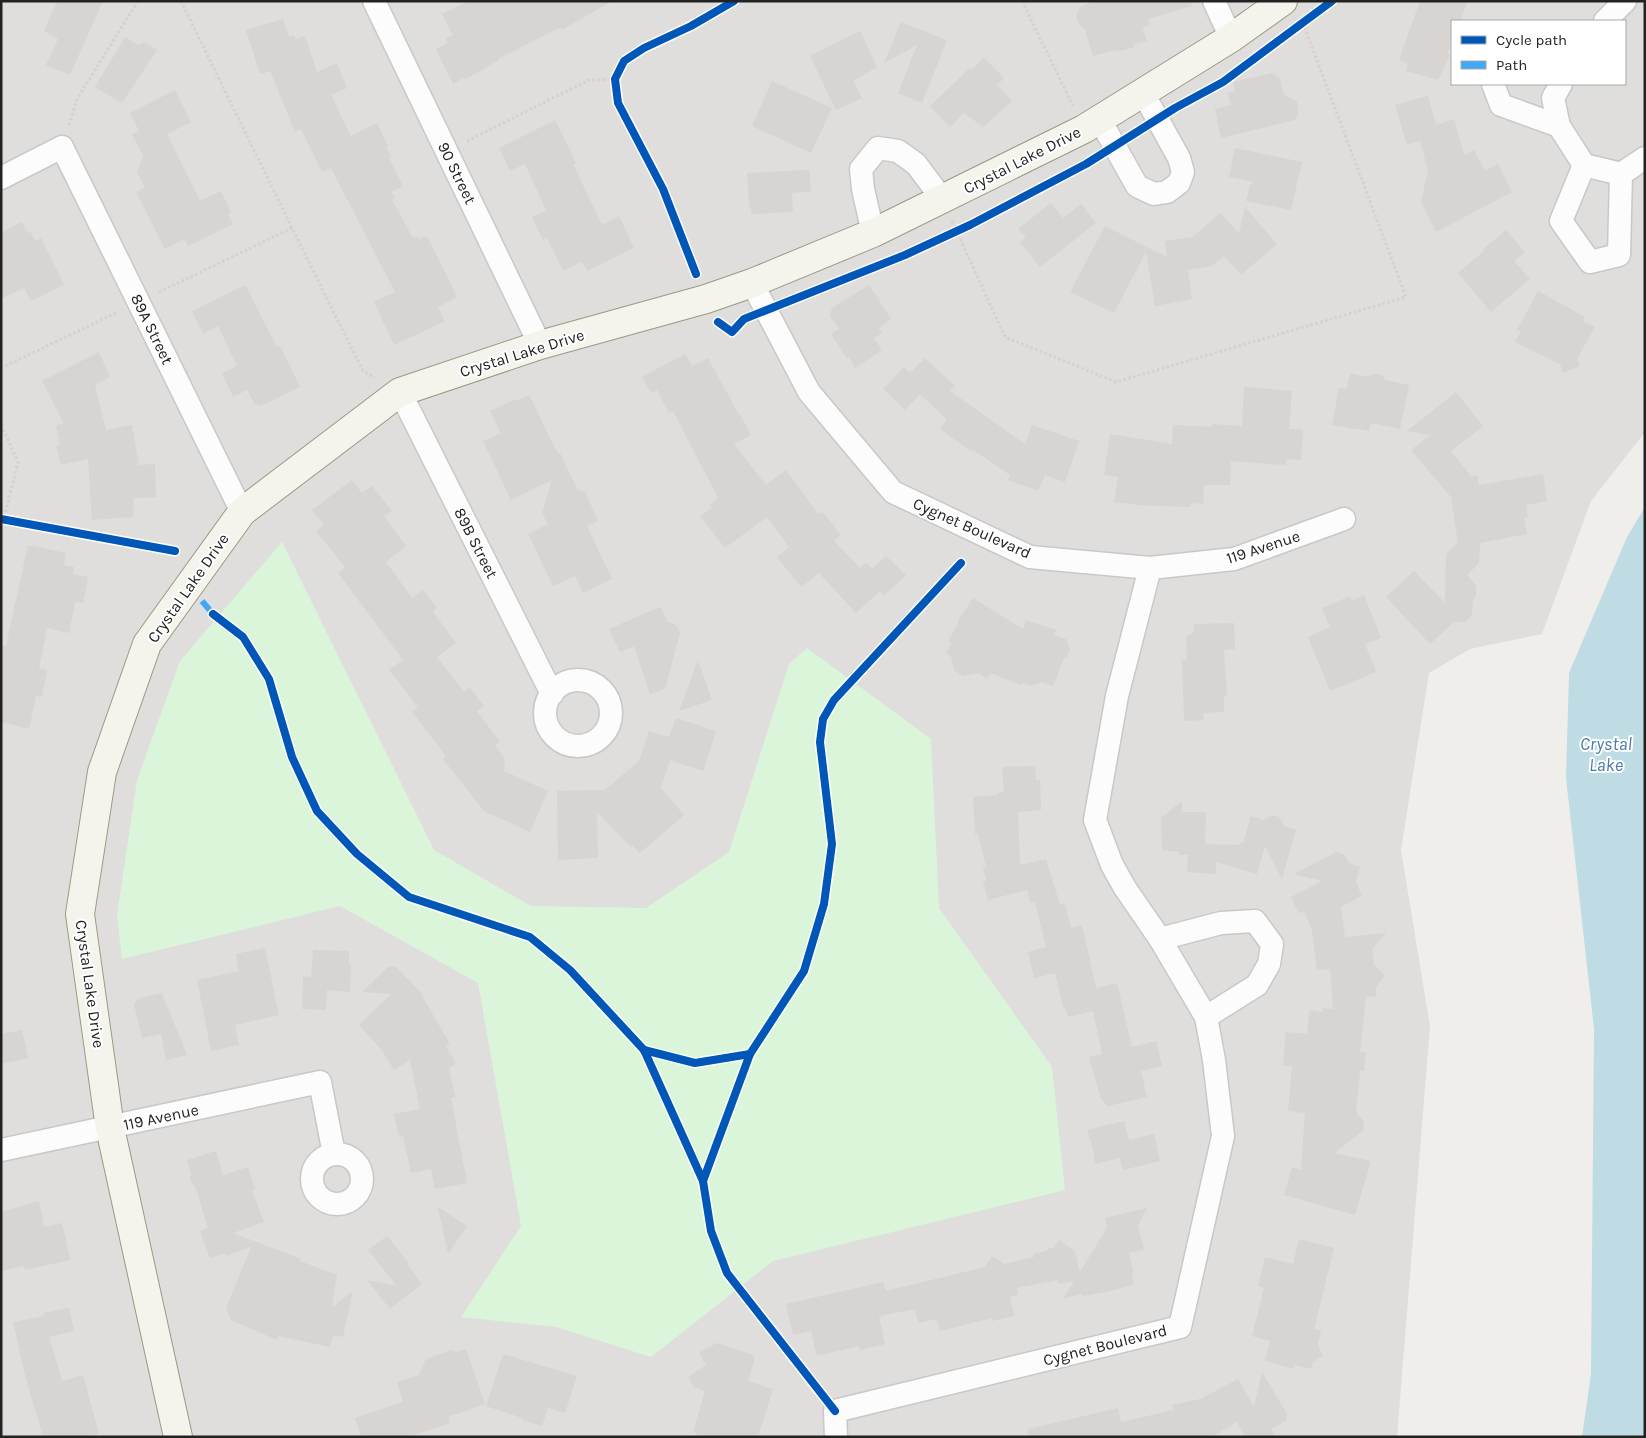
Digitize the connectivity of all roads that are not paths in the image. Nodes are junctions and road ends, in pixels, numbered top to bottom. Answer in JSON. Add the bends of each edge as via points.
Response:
{"nodes":[{"id":1,"x":374,"y":1,"type":"edge"},
{"id":2,"x":1214,"y":1,"type":"edge"},
{"id":3,"x":1625,"y":1,"type":"edge"},
{"id":4,"x":1295,"y":13,"type":"edge"},
{"id":5,"x":1606,"y":20,"type":"edge"},
{"id":6,"x":1231,"y":38,"type":"junction"},
{"id":7,"x":1493,"y":85,"type":"edge"},
{"id":8,"x":1560,"y":85,"type":"edge"},
{"id":9,"x":1143,"y":93,"type":"junction"},
{"id":10,"x":1092,"y":124,"type":"junction"},
{"id":11,"x":1560,"y":126,"type":"junction"},
{"id":12,"x":1645,"y":158,"type":"edge"},
{"id":13,"x":1584,"y":165,"type":"junction"},
{"id":14,"x":1620,"y":174,"type":"junction"},
{"id":15,"x":1,"y":178,"type":"edge"},
{"id":16,"x":943,"y":200,"type":"junction"},
{"id":17,"x":873,"y":233,"type":"junction"},
{"id":18,"x":752,"y":283,"type":"junction"},
{"id":19,"x":540,"y":345,"type":"junction"},
{"id":20,"x":400,"y":392,"type":"junction"},
{"id":21,"x":242,"y":512,"type":"junction"},
{"id":22,"x":1344,"y":519,"type":"dead end"},
{"id":23,"x":1150,"y":568,"type":"junction"},
{"id":24,"x":552,"y":694,"type":"dead end"},
{"id":25,"x":1160,"y":939,"type":"junction"},
{"id":26,"x":1206,"y":1017,"type":"junction"},
{"id":27,"x":110,"y":1128,"type":"junction"},
{"id":28,"x":1,"y":1150,"type":"edge"},
{"id":29,"x":334,"y":1154,"type":"dead end"},
{"id":30,"x":178,"y":1437,"type":"edge"},
{"id":31,"x":836,"y":1437,"type":"edge"}],
"edges":[{"from":1,"to":19,"type":"street","name":"90 Street"},
{"from":2,"to":6,"type":"street"},
{"from":3,"to":5,"type":"street"},
{"from":4,"to":6,"type":"street","name":"Crystal Lake Drive"},
{"from":6,"to":9,"type":"street","name":"Crystal Lake Drive"},
{"from":7,"to":11,"type":"street","via":[[1501,105]]},
{"from":8,"to":11,"type":"street","via":[[1553,98]]},
{"from":9,"to":10,"type":"street","name":"Crystal Lake Drive"},
{"from":9,"to":10,"type":"street","name":"Crystal Lake Drive","via":[[1179,158],[1183,172],[1179,183],[1167,192],[1154,194],[1137,186]]},
{"from":10,"to":16,"type":"street","name":"Crystal Lake Drive"},
{"from":11,"to":13,"type":"street"},
{"from":12,"to":14,"type":"street"},
{"from":13,"to":14,"type":"street"},
{"from":13,"to":14,"type":"street","via":[[1561,221],[1590,262],[1618,255]]},
{"from":15,"to":21,"type":"street","name":"89A Street","via":[[62,147]]},
{"from":16,"to":17,"type":"street","name":"Crystal Lake Drive"},
{"from":16,"to":17,"type":"street","name":"Crystal Lake Drive","via":[[916,164],[898,151],[878,148],[861,169]]},
{"from":17,"to":18,"type":"street","name":"Crystal Lake Drive"},
{"from":18,"to":19,"type":"street","name":"Crystal Lake Drive"},
{"from":18,"to":23,"type":"street","name":"Cygnet Boulevard","via":[[809,392],[893,492],[1030,557]]},
{"from":19,"to":20,"type":"street","name":"Crystal Lake Drive"},
{"from":20,"to":21,"type":"street","name":"Crystal Lake Drive"},
{"from":20,"to":24,"type":"street","name":"89B Street"},
{"from":21,"to":27,"type":"street","name":"Crystal Lake Drive","via":[[147,644],[102,772],[80,914]]},
{"from":22,"to":23,"type":"street","name":"119 Avenue","via":[[1234,559]]},
{"from":23,"to":25,"type":"street","name":"Cygnet Boulevard","via":[[1117,696],[1095,820],[1112,865]]},
{"from":25,"to":26,"type":"street","name":"Cygnet Boulevard"},
{"from":25,"to":26,"type":"street","via":[[1221,923],[1255,922],[1272,944],[1270,964],[1257,985]]},
{"from":26,"to":31,"type":"street","name":"Cygnet Boulevard","via":[[1223,1136],[1180,1327],[835,1411]]},
{"from":27,"to":28,"type":"street","name":"119 Avenue"},
{"from":27,"to":29,"type":"street","name":"119 Avenue","via":[[320,1082]]},
{"from":27,"to":30,"type":"street","name":"Crystal Lake Drive"}]}
